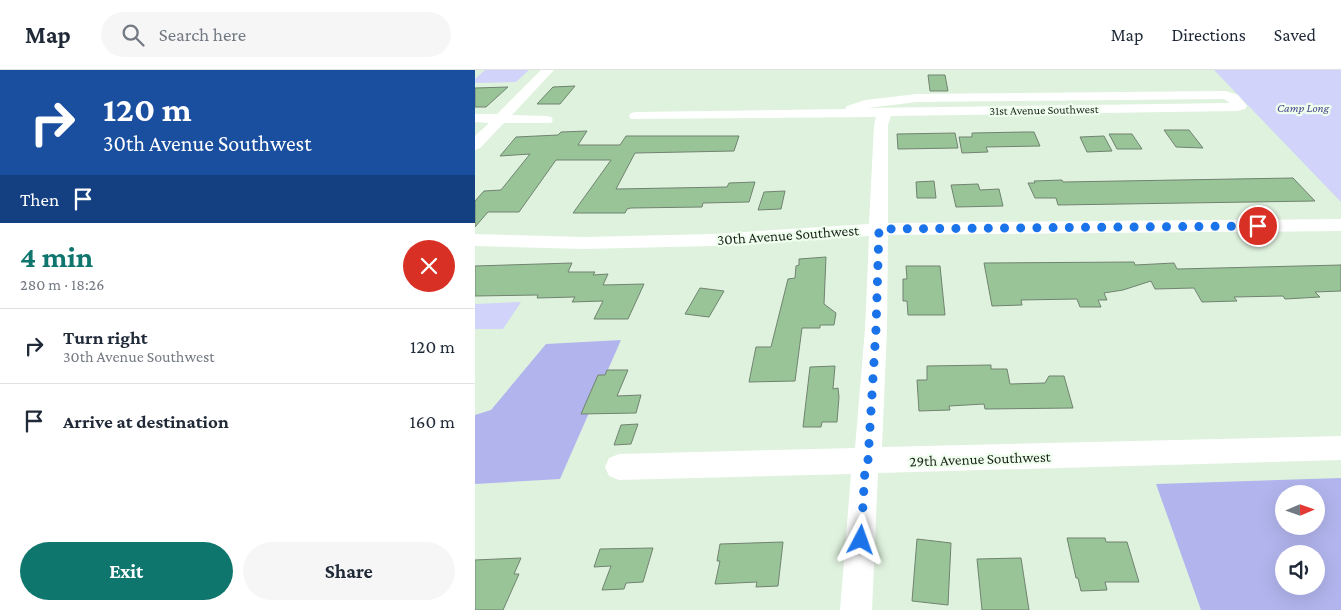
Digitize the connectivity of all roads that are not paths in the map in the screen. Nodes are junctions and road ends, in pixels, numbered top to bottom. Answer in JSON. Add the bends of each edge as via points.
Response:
{"nodes":[{"id":1,"x":549,"y":70,"type":"edge"},
{"id":2,"x":885,"y":112,"type":"junction"},
{"id":3,"x":851,"y":113,"type":"junction"},
{"id":4,"x":636,"y":116,"type":"dead end"},
{"id":5,"x":502,"y":117,"type":"junction"},
{"id":6,"x":475,"y":118,"type":"edge"},
{"id":7,"x":546,"y":120,"type":"dead end"},
{"id":8,"x":475,"y":145,"type":"edge"},
{"id":9,"x":1341,"y":225,"type":"edge"},
{"id":10,"x":879,"y":229,"type":"junction"},
{"id":11,"x":475,"y":240,"type":"edge"},
{"id":12,"x":1341,"y":448,"type":"edge"},
{"id":13,"x":868,"y":460,"type":"junction"},
{"id":14,"x":619,"y":467,"type":"dead end"},
{"id":15,"x":856,"y":610,"type":"edge"}],
"edges":[{"from":1,"to":5,"type":"street"},
{"from":2,"to":3,"type":"street","name":"31st Avenue Southwest"},
{"from":2,"to":3,"type":"street","name":"31st Avenue Southwest","via":[[1240,106],[1226,95],[887,100],[859,106]]},
{"from":2,"to":10,"type":"street","via":[[881,125]]},
{"from":3,"to":4,"type":"street","name":"31st Avenue Southwest"},
{"from":5,"to":6,"type":"street"},
{"from":5,"to":7,"type":"street"},
{"from":5,"to":8,"type":"street"},
{"from":9,"to":10,"type":"street","name":"30th Avenue Southwest"},
{"from":10,"to":11,"type":"street","name":"30th Avenue Southwest","via":[[713,240]]},
{"from":10,"to":13,"type":"street"},
{"from":12,"to":13,"type":"street","name":"29th Avenue Southwest"},
{"from":13,"to":14,"type":"street","name":"29th Avenue Southwest"},
{"from":13,"to":15,"type":"street"}]}
